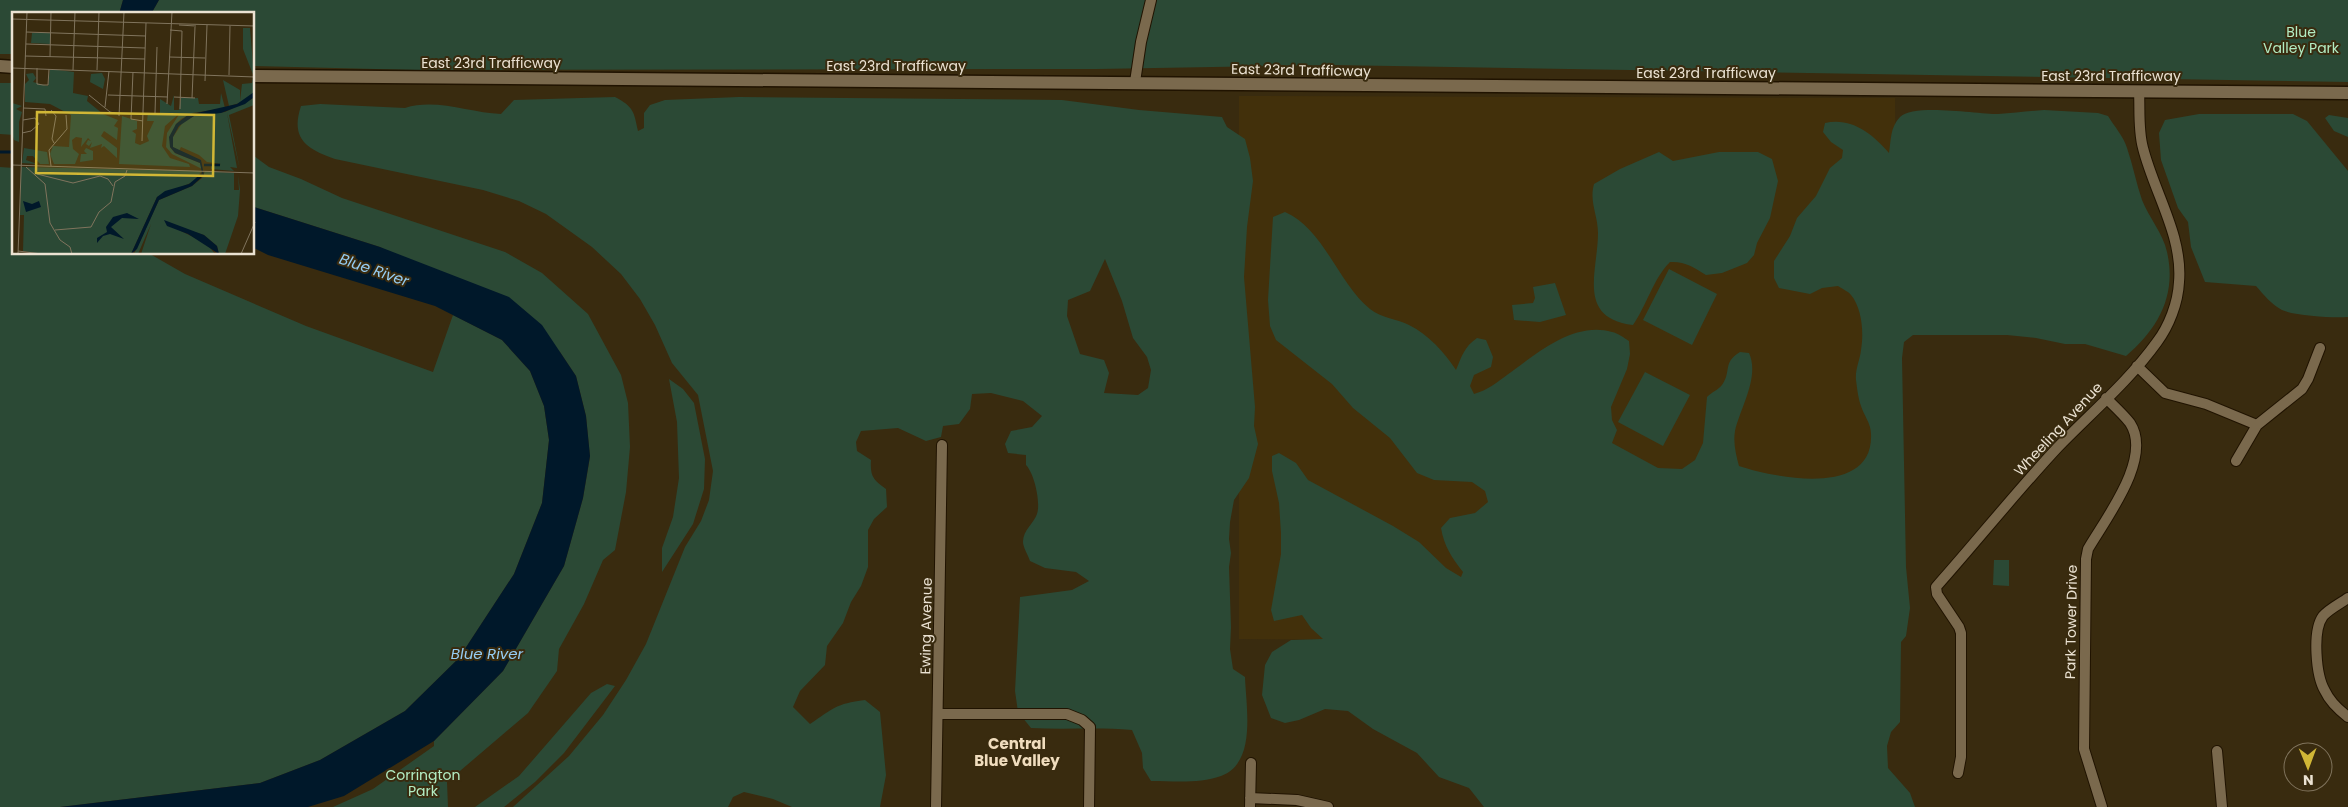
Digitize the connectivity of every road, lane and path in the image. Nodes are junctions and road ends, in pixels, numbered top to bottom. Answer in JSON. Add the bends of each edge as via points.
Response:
{"nodes":[{"id":1,"x":1151,"y":0,"type":"edge"},
{"id":2,"x":255,"y":76,"type":"edge"},
{"id":3,"x":1135,"y":82,"type":"junction"},
{"id":4,"x":2139,"y":91,"type":"junction"},
{"id":5,"x":2348,"y":93,"type":"edge"},
{"id":6,"x":2320,"y":348,"type":"dead end"},
{"id":7,"x":2137,"y":366,"type":"junction"},
{"id":8,"x":2106,"y":398,"type":"junction"},
{"id":9,"x":2257,"y":425,"type":"junction"},
{"id":10,"x":942,"y":445,"type":"dead end"},
{"id":11,"x":2236,"y":461,"type":"dead end"},
{"id":12,"x":2348,"y":598,"type":"edge"},
{"id":13,"x":938,"y":714,"type":"junction"},
{"id":14,"x":2348,"y":717,"type":"edge"},
{"id":15,"x":2217,"y":751,"type":"dead end"},
{"id":16,"x":1251,"y":763,"type":"dead end"},
{"id":17,"x":1958,"y":773,"type":"dead end"},
{"id":18,"x":1250,"y":802,"type":"edge"},
{"id":19,"x":936,"y":807,"type":"edge"},
{"id":20,"x":1089,"y":807,"type":"edge"},
{"id":21,"x":1328,"y":807,"type":"edge"},
{"id":22,"x":2102,"y":807,"type":"edge"},
{"id":23,"x":2222,"y":807,"type":"edge"}],
"edges":[{"from":1,"to":3,"type":"street","via":[[1140,42]]},
{"from":2,"to":3,"type":"main road","name":"East 23rd Trafficway"},
{"from":3,"to":4,"type":"main road","name":"East 23rd Trafficway"},
{"from":4,"to":5,"type":"main road","name":"East 23rd Trafficway"},
{"from":4,"to":7,"type":"street","name":"Wheeling Avenue","via":[[2142,146],[2172,230],[2180,282],[2169,320]]},
{"from":6,"to":9,"type":"street","via":[[2302,389]]},
{"from":7,"to":8,"type":"street","name":"Wheeling Avenue"},
{"from":7,"to":9,"type":"street","via":[[2165,393],[2206,404]]},
{"from":8,"to":17,"type":"street","name":"Wheeling Avenue","via":[[2053,453],[1936,587],[1960,633],[1961,757]]},
{"from":8,"to":22,"type":"street","name":"Park Tower Drive","via":[[2130,424],[2137,452],[2128,480],[2088,549],[2086,559],[2084,749]]},
{"from":9,"to":11,"type":"street"},
{"from":10,"to":13,"type":"street","name":"Ewing Avenue"},
{"from":12,"to":14,"type":"street","via":[[2323,616],[2317,630],[2316,646],[2324,690]]},
{"from":13,"to":19,"type":"street","name":"Ewing Avenue"},
{"from":13,"to":20,"type":"street","via":[[1067,714],[1082,720],[1090,727]]},
{"from":15,"to":23,"type":"street"},
{"from":16,"to":18,"type":"street"},
{"from":18,"to":21,"type":"street","via":[[1297,800]]}]}
